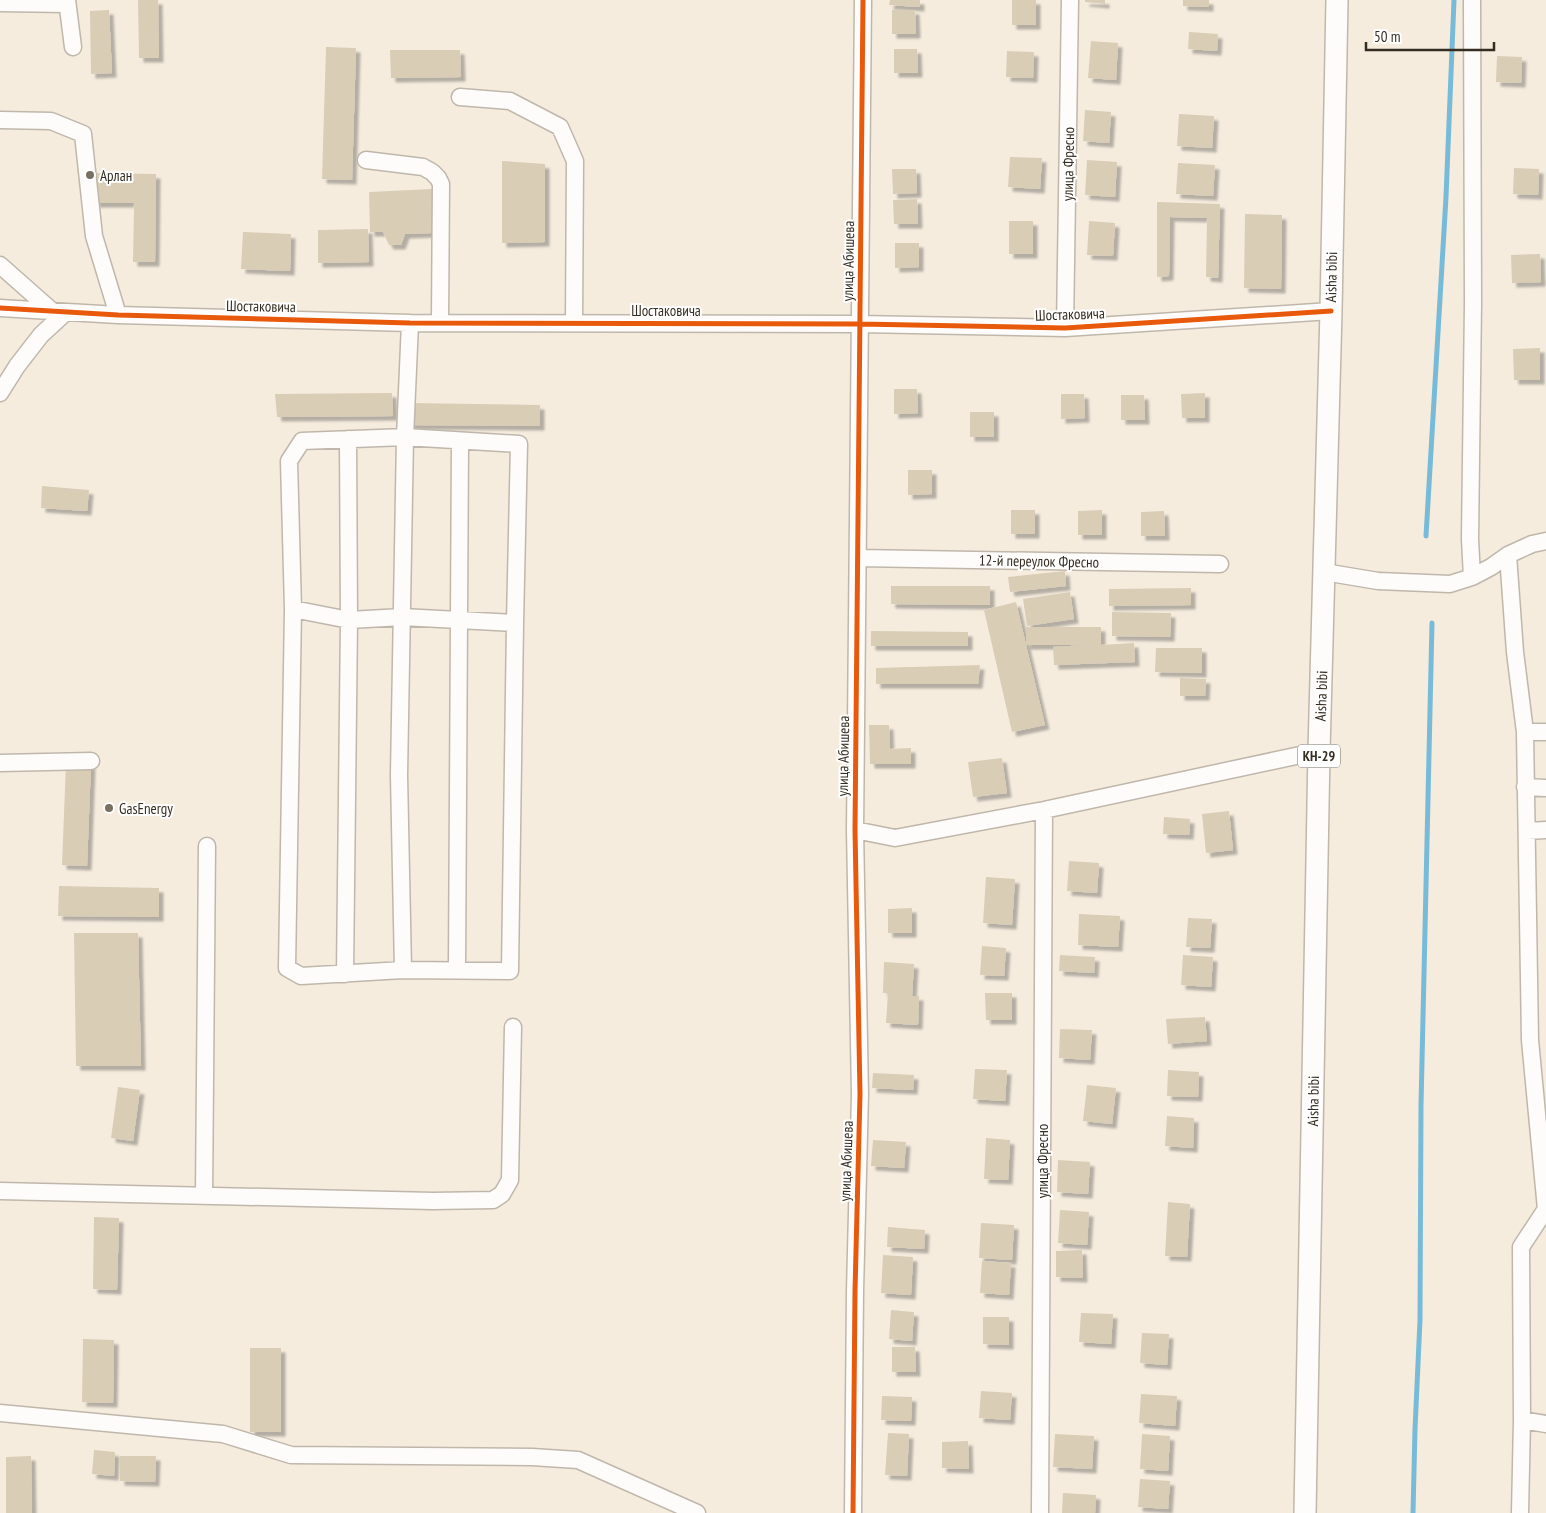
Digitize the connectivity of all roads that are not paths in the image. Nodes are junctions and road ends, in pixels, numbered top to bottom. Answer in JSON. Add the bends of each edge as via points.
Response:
{"nodes":[{"id":1,"x":863,"y":0,"type":"edge"},
{"id":2,"x":1070,"y":0,"type":"edge"},
{"id":3,"x":1337,"y":0,"type":"edge"},
{"id":4,"x":1472,"y":0,"type":"edge"},
{"id":5,"x":67,"y":2,"type":"edge"},
{"id":6,"x":0,"y":3,"type":"edge"},
{"id":7,"x":73,"y":47,"type":"dead end"},
{"id":8,"x":460,"y":97,"type":"dead end"},
{"id":9,"x":0,"y":120,"type":"edge"},
{"id":10,"x":366,"y":160,"type":"dead end"},
{"id":11,"x":0,"y":265,"type":"edge"},
{"id":12,"x":0,"y":308,"type":"edge"},
{"id":13,"x":59,"y":311,"type":"junction"},
{"id":14,"x":1331,"y":311,"type":"junction"},
{"id":15,"x":118,"y":315,"type":"junction"},
{"id":16,"x":440,"y":322,"type":"junction"},
{"id":17,"x":574,"y":322,"type":"junction"},
{"id":18,"x":410,"y":323,"type":"junction"},
{"id":19,"x":860,"y":324,"type":"junction"},
{"id":20,"x":1065,"y":328,"type":"junction"},
{"id":21,"x":0,"y":393,"type":"edge"},
{"id":22,"x":405,"y":437,"type":"junction"},
{"id":23,"x":348,"y":439,"type":"junction"},
{"id":24,"x":460,"y":441,"type":"junction"},
{"id":25,"x":1546,"y":541,"type":"edge"},
{"id":26,"x":1508,"y":555,"type":"junction"},
{"id":27,"x":858,"y":558,"type":"junction"},
{"id":28,"x":1220,"y":564,"type":"dead end"},
{"id":29,"x":1324,"y":572,"type":"junction"},
{"id":30,"x":1472,"y":576,"type":"junction"},
{"id":31,"x":293,"y":610,"type":"junction"},
{"id":32,"x":402,"y":617,"type":"junction"},
{"id":33,"x":348,"y":620,"type":"junction"},
{"id":34,"x":458,"y":620,"type":"junction"},
{"id":35,"x":515,"y":623,"type":"junction"},
{"id":36,"x":1525,"y":732,"type":"junction"},
{"id":37,"x":1546,"y":732,"type":"edge"},
{"id":38,"x":1319,"y":750,"type":"junction"},
{"id":39,"x":91,"y":761,"type":"dead end"},
{"id":40,"x":0,"y":763,"type":"edge"},
{"id":41,"x":1525,"y":787,"type":"junction"},
{"id":42,"x":1546,"y":788,"type":"edge"},
{"id":43,"x":1044,"y":810,"type":"junction"},
{"id":44,"x":855,"y":830,"type":"junction"},
{"id":45,"x":1546,"y":830,"type":"edge"},
{"id":46,"x":1527,"y":831,"type":"junction"},
{"id":47,"x":207,"y":846,"type":"dead end"},
{"id":48,"x":402,"y":970,"type":"junction"},
{"id":49,"x":457,"y":970,"type":"junction"},
{"id":50,"x":346,"y":974,"type":"junction"},
{"id":51,"x":512,"y":1027,"type":"dead end"},
{"id":52,"x":1538,"y":1040,"type":"edge"},
{"id":53,"x":0,"y":1191,"type":"edge"},
{"id":54,"x":204,"y":1196,"type":"junction"},
{"id":55,"x":1546,"y":1209,"type":"edge"},
{"id":56,"x":0,"y":1413,"type":"edge"},
{"id":57,"x":1522,"y":1420,"type":"junction"},
{"id":58,"x":1546,"y":1424,"type":"edge"},
{"id":59,"x":697,"y":1513,"type":"edge"},
{"id":60,"x":853,"y":1513,"type":"edge"},
{"id":61,"x":1040,"y":1513,"type":"edge"},
{"id":62,"x":1305,"y":1513,"type":"edge"},
{"id":63,"x":1520,"y":1513,"type":"edge"}],
"edges":[{"from":1,"to":19,"type":"street","name":"улица Абишева"},
{"from":2,"to":20,"type":"street","name":"улица Фресно"},
{"from":3,"to":14,"type":"main road","name":"Aisha bibi","number":"КН-29"},
{"from":4,"to":30,"type":"street"},
{"from":5,"to":6,"type":"street"},
{"from":5,"to":7,"type":"street"},
{"from":8,"to":17,"type":"street","via":[[510,101],[560,127],[575,161]]},
{"from":9,"to":15,"type":"street","via":[[51,121],[83,134],[94,236]]},
{"from":10,"to":16,"type":"street","via":[[423,167],[432,172],[441,184]]},
{"from":11,"to":13,"type":"street"},
{"from":12,"to":13,"type":"street","name":"Шостаковича"},
{"from":13,"to":15,"type":"street","name":"Шостаковича"},
{"from":13,"to":21,"type":"street"},
{"from":14,"to":20,"type":"street","name":"Шостаковича"},
{"from":14,"to":29,"type":"main road","name":"Aisha bibi","number":"КН-29"},
{"from":15,"to":18,"type":"street","name":"Шостаковича"},
{"from":16,"to":17,"type":"street","name":"Шостаковича"},
{"from":16,"to":18,"type":"street","name":"Шостаковича"},
{"from":17,"to":19,"type":"street","name":"Шостаковича"},
{"from":18,"to":22,"type":"street"},
{"from":19,"to":20,"type":"street","name":"Шостаковича"},
{"from":19,"to":27,"type":"street","name":"улица Абишева"},
{"from":22,"to":23,"type":"street"},
{"from":22,"to":24,"type":"street"},
{"from":22,"to":32,"type":"street"},
{"from":23,"to":31,"type":"street","via":[[302,441],[289,461]]},
{"from":23,"to":33,"type":"street"},
{"from":24,"to":34,"type":"street"},
{"from":24,"to":35,"type":"street","via":[[519,444]]},
{"from":25,"to":26,"type":"street"},
{"from":26,"to":30,"type":"street"},
{"from":26,"to":36,"type":"street"},
{"from":27,"to":28,"type":"street","name":"12-й переулок Фресно"},
{"from":27,"to":44,"type":"street","name":"улица Абишева"},
{"from":29,"to":30,"type":"street","via":[[1378,581],[1450,584]]},
{"from":29,"to":38,"type":"main road","name":"Aisha bibi","number":"КН-29"},
{"from":31,"to":33,"type":"street"},
{"from":31,"to":50,"type":"street","via":[[287,968],[302,976]]},
{"from":32,"to":33,"type":"street"},
{"from":32,"to":34,"type":"street"},
{"from":32,"to":48,"type":"street","via":[[399,776]]},
{"from":33,"to":50,"type":"street"},
{"from":34,"to":35,"type":"street"},
{"from":34,"to":49,"type":"street"},
{"from":35,"to":49,"type":"street","via":[[510,971]]},
{"from":36,"to":37,"type":"street"},
{"from":36,"to":41,"type":"street"},
{"from":38,"to":43,"type":"street"},
{"from":38,"to":62,"type":"main road","name":"Aisha bibi","number":"КН-29"},
{"from":39,"to":40,"type":"street"},
{"from":41,"to":42,"type":"street"},
{"from":41,"to":46,"type":"street"},
{"from":43,"to":44,"type":"street","via":[[895,838]]},
{"from":43,"to":61,"type":"street","name":"улица Фресно"},
{"from":44,"to":60,"type":"street","name":"улица Абишева","via":[[860,1094]]},
{"from":45,"to":46,"type":"street"},
{"from":46,"to":52,"type":"street"},
{"from":47,"to":54,"type":"street"},
{"from":48,"to":49,"type":"street"},
{"from":48,"to":50,"type":"street"},
{"from":51,"to":54,"type":"street","via":[[510,1180],[502,1194],[493,1200]]},
{"from":52,"to":55,"type":"street"},
{"from":53,"to":54,"type":"street"},
{"from":55,"to":57,"type":"street","via":[[1521,1247]]},
{"from":56,"to":59,"type":"street","via":[[223,1434],[291,1455],[578,1460]]},
{"from":57,"to":58,"type":"street"},
{"from":57,"to":63,"type":"street"}]}
